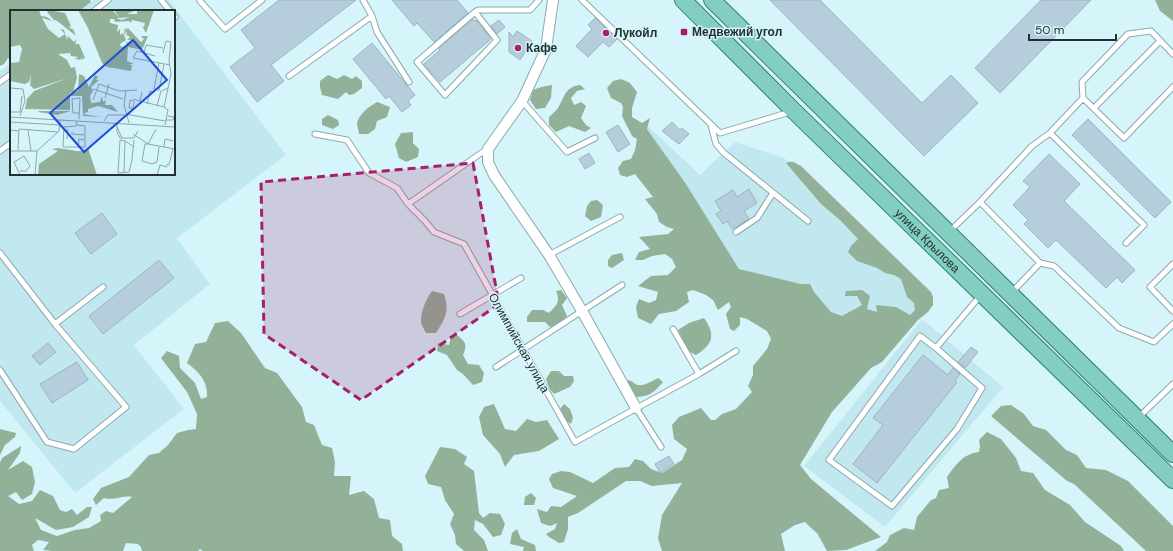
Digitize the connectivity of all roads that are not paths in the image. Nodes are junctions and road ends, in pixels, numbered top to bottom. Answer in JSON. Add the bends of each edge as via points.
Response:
{"nodes":[{"id":1,"x":108,"y":0,"type":"edge"},
{"id":2,"x":161,"y":0,"type":"edge"},
{"id":3,"x":262,"y":0,"type":"edge"},
{"id":4,"x":363,"y":0,"type":"edge"},
{"id":5,"x":539,"y":0,"type":"edge"},
{"id":6,"x":553,"y":0,"type":"edge"},
{"id":7,"x":582,"y":0,"type":"edge"},
{"id":8,"x":683,"y":0,"type":"edge"},
{"id":9,"x":712,"y":0,"type":"edge"},
{"id":10,"x":200,"y":1,"type":"dead end"},
{"id":11,"x":95,"y":10,"type":"edge"},
{"id":12,"x":169,"y":10,"type":"edge"},
{"id":13,"x":475,"y":12,"type":"junction"},
{"id":14,"x":372,"y":16,"type":"junction"},
{"id":15,"x":1160,"y":41,"type":"junction"},
{"id":16,"x":1173,"y":54,"type":"edge"},
{"id":17,"x":10,"y":75,"type":"edge"},
{"id":18,"x":289,"y":76,"type":"dead end"},
{"id":19,"x":0,"y":82,"type":"edge"},
{"id":20,"x":409,"y":82,"type":"dead end"},
{"id":21,"x":1173,"y":87,"type":"edge"},
{"id":22,"x":1083,"y":98,"type":"junction"},
{"id":23,"x":522,"y":101,"type":"junction"},
{"id":24,"x":1094,"y":108,"type":"junction"},
{"id":25,"x":794,"y":110,"type":"junction"},
{"id":26,"x":711,"y":124,"type":"junction"},
{"id":27,"x":1050,"y":133,"type":"junction"},
{"id":28,"x":315,"y":134,"type":"dead end"},
{"id":29,"x":595,"y":138,"type":"dead end"},
{"id":30,"x":10,"y":144,"type":"edge"},
{"id":31,"x":488,"y":149,"type":"junction"},
{"id":32,"x":0,"y":151,"type":"edge"},
{"id":33,"x":773,"y":193,"type":"junction"},
{"id":34,"x":980,"y":202,"type":"junction"},
{"id":35,"x":408,"y":204,"type":"junction"},
{"id":36,"x":620,"y":217,"type":"dead end"},
{"id":37,"x":808,"y":221,"type":"dead end"},
{"id":38,"x":736,"y":232,"type":"dead end"},
{"id":39,"x":948,"y":233,"type":"junction"},
{"id":40,"x":1126,"y":243,"type":"dead end"},
{"id":41,"x":0,"y":253,"type":"edge"},
{"id":42,"x":549,"y":255,"type":"junction"},
{"id":43,"x":1040,"y":263,"type":"junction"},
{"id":44,"x":1173,"y":264,"type":"edge"},
{"id":45,"x":522,"y":278,"type":"dead end"},
{"id":46,"x":995,"y":279,"type":"junction"},
{"id":47,"x":622,"y":285,"type":"dead end"},
{"id":48,"x":103,"y":287,"type":"dead end"},
{"id":49,"x":982,"y":293,"type":"junction"},
{"id":50,"x":1010,"y":294,"type":"junction"},
{"id":51,"x":492,"y":295,"type":"junction"},
{"id":52,"x":1173,"y":311,"type":"edge"},
{"id":53,"x":582,"y":312,"type":"junction"},
{"id":54,"x":460,"y":314,"type":"dead end"},
{"id":55,"x":55,"y":324,"type":"junction"},
{"id":56,"x":1173,"y":324,"type":"edge"},
{"id":57,"x":673,"y":329,"type":"dead end"},
{"id":58,"x":936,"y":348,"type":"junction"},
{"id":59,"x":523,"y":349,"type":"junction"},
{"id":60,"x":736,"y":351,"type":"dead end"},
{"id":61,"x":496,"y":367,"type":"dead end"},
{"id":62,"x":0,"y":370,"type":"edge"},
{"id":63,"x":699,"y":374,"type":"junction"},
{"id":64,"x":2,"y":378,"type":"edge"},
{"id":65,"x":1173,"y":384,"type":"edge"},
{"id":66,"x":636,"y":408,"type":"junction"},
{"id":67,"x":1138,"y":419,"type":"junction"},
{"id":68,"x":661,"y":447,"type":"dead end"},
{"id":69,"x":1173,"y":454,"type":"edge"},
{"id":70,"x":1173,"y":480,"type":"edge"}],
"edges":[{"from":1,"to":11,"type":"lane"},
{"from":2,"to":12,"type":"lane"},
{"from":3,"to":10,"type":"lane","via":[[225,29]]},
{"from":4,"to":14,"type":"lane"},
{"from":5,"to":13,"type":"lane","via":[[530,10]]},
{"from":6,"to":23,"type":"street","via":[[546,49]]},
{"from":7,"to":26,"type":"lane"},
{"from":8,"to":25,"type":"main road","name":"улица Крылова"},
{"from":9,"to":39,"type":"main road","name":"улица Крылова"},
{"from":13,"to":13,"type":"lane","via":[[417,62],[445,96],[497,40]]},
{"from":14,"to":18,"type":"lane"},
{"from":14,"to":20,"type":"lane","via":[[377,32]]},
{"from":15,"to":16,"type":"lane"},
{"from":15,"to":22,"type":"lane","via":[[1151,32],[1128,34],[1082,82]]},
{"from":15,"to":24,"type":"lane"},
{"from":17,"to":19,"type":"lane"},
{"from":21,"to":24,"type":"lane","via":[[1124,138]]},
{"from":22,"to":24,"type":"lane"},
{"from":22,"to":27,"type":"lane"},
{"from":23,"to":29,"type":"lane","via":[[567,152]]},
{"from":23,"to":31,"type":"street"},
{"from":25,"to":26,"type":"lane","via":[[720,133]]},
{"from":25,"to":49,"type":"main road","name":"улица Крылова"},
{"from":26,"to":33,"type":"lane","via":[[716,144],[724,153]]},
{"from":27,"to":34,"type":"lane","via":[[1032,146]]},
{"from":27,"to":40,"type":"lane","via":[[1144,225]]},
{"from":28,"to":35,"type":"lane","name":"Олимпийская улица","via":[[347,140],[369,174],[397,188]]},
{"from":30,"to":32,"type":"lane"},
{"from":31,"to":35,"type":"lane"},
{"from":31,"to":42,"type":"street","via":[[488,162],[494,175]]},
{"from":33,"to":37,"type":"lane"},
{"from":33,"to":38,"type":"lane","via":[[757,218]]},
{"from":34,"to":39,"type":"lane"},
{"from":34,"to":43,"type":"lane"},
{"from":35,"to":51,"type":"lane","name":"Олимпийская улица","via":[[434,232],[464,244]]},
{"from":36,"to":42,"type":"lane"},
{"from":39,"to":46,"type":"main road","name":"улица Крылова"},
{"from":41,"to":55,"type":"lane"},
{"from":42,"to":53,"type":"street"},
{"from":43,"to":50,"type":"lane"},
{"from":43,"to":56,"type":"lane","via":[[1054,266],[1118,328],[1154,342]]},
{"from":44,"to":52,"type":"lane","via":[[1150,288]]},
{"from":45,"to":51,"type":"lane"},
{"from":46,"to":49,"type":"main road"},
{"from":46,"to":50,"type":"main road","name":"улица Крылова"},
{"from":47,"to":53,"type":"lane"},
{"from":48,"to":55,"type":"lane"},
{"from":49,"to":58,"type":"lane"},
{"from":49,"to":70,"type":"main road","name":"улица Крылова"},
{"from":50,"to":67,"type":"main road","name":"улица Крылова"},
{"from":51,"to":54,"type":"lane"},
{"from":51,"to":59,"type":"lane","name":"Олимпийская улица"},
{"from":53,"to":59,"type":"lane"},
{"from":53,"to":66,"type":"street"},
{"from":55,"to":64,"type":"lane","via":[[126,407],[74,449],[47,442]]},
{"from":57,"to":63,"type":"lane"},
{"from":58,"to":58,"type":"lane","via":[[920,336],[829,460],[892,506],[957,429],[982,388]]},
{"from":59,"to":61,"type":"lane"},
{"from":59,"to":66,"type":"lane","name":"Олимпийская улица","via":[[575,442]]},
{"from":60,"to":63,"type":"lane","name":"Олимпийская улица"},
{"from":62,"to":64,"type":"lane"},
{"from":63,"to":66,"type":"lane","name":"Олимпийская улица"},
{"from":65,"to":67,"type":"lane"},
{"from":66,"to":68,"type":"lane"},
{"from":67,"to":69,"type":"main road","name":"улица Крылова"}]}
